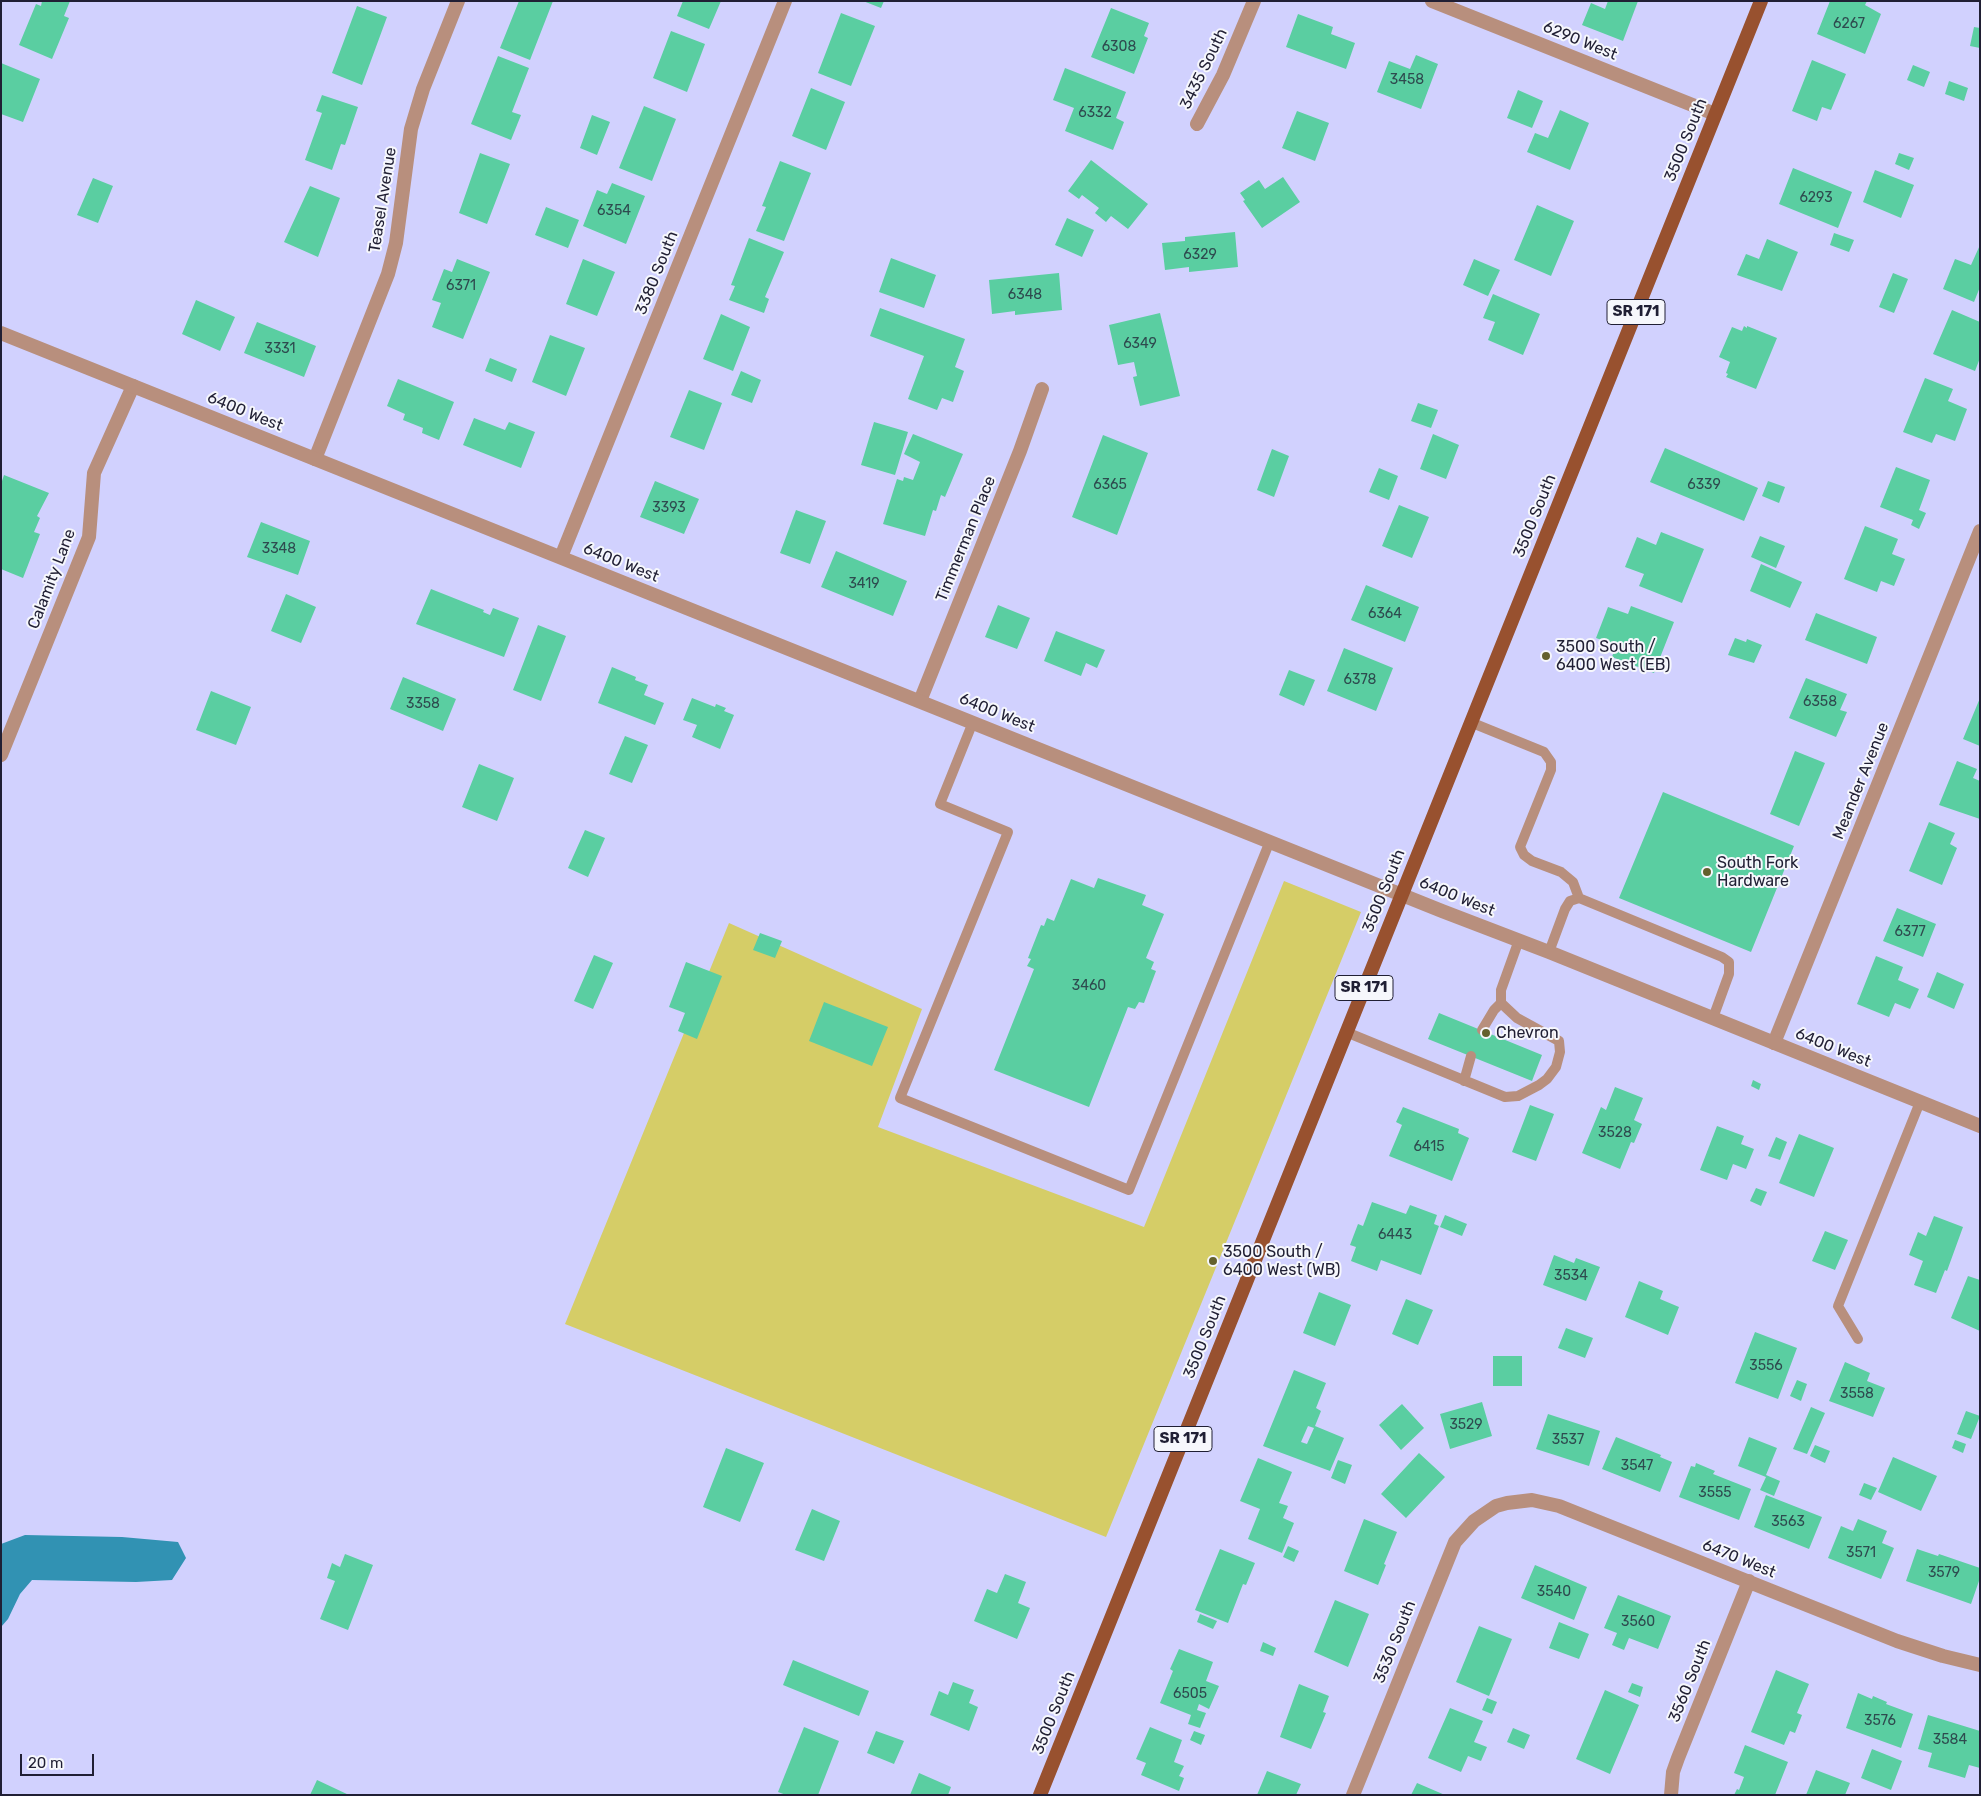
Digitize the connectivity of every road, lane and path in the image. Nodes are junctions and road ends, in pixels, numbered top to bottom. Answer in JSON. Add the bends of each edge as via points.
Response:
{"nodes":[{"id":1,"x":458,"y":1,"type":"edge"},
{"id":2,"x":785,"y":1,"type":"edge"},
{"id":3,"x":1254,"y":1,"type":"edge"},
{"id":4,"x":1432,"y":1,"type":"edge"},
{"id":5,"x":1761,"y":1,"type":"edge"},
{"id":6,"x":1715,"y":114,"type":"junction"},
{"id":7,"x":1197,"y":124,"type":"dead end"},
{"id":8,"x":1,"y":333,"type":"edge"},
{"id":9,"x":133,"y":386,"type":"junction"},
{"id":10,"x":1042,"y":389,"type":"dead end"},
{"id":11,"x":315,"y":459,"type":"junction"},
{"id":12,"x":1980,"y":531,"type":"edge"},
{"id":13,"x":561,"y":557,"type":"junction"},
{"id":14,"x":920,"y":701,"type":"junction"},
{"id":15,"x":973,"y":722,"type":"junction"},
{"id":16,"x":1470,"y":722,"type":"junction"},
{"id":17,"x":1,"y":755,"type":"edge"},
{"id":18,"x":1270,"y":841,"type":"junction"},
{"id":19,"x":1401,"y":894,"type":"junction"},
{"id":20,"x":1579,"y":898,"type":"junction"},
{"id":21,"x":1519,"y":940,"type":"junction"},
{"id":22,"x":1549,"y":952,"type":"junction"},
{"id":23,"x":1502,"y":1004,"type":"junction"},
{"id":24,"x":1713,"y":1018,"type":"junction"},
{"id":25,"x":1482,"y":1030,"type":"dead end"},
{"id":26,"x":1346,"y":1032,"type":"junction"},
{"id":27,"x":1774,"y":1044,"type":"junction"},
{"id":28,"x":1471,"y":1056,"type":"dead end"},
{"id":29,"x":1464,"y":1080,"type":"junction"},
{"id":30,"x":1920,"y":1102,"type":"junction"},
{"id":31,"x":1980,"y":1126,"type":"edge"},
{"id":32,"x":1858,"y":1339,"type":"dead end"},
{"id":33,"x":1485,"y":1512,"type":"joint"},
{"id":34,"x":1749,"y":1581,"type":"junction"},
{"id":35,"x":1980,"y":1666,"type":"edge"},
{"id":36,"x":1040,"y":1795,"type":"edge"},
{"id":37,"x":1352,"y":1795,"type":"edge"},
{"id":38,"x":1671,"y":1795,"type":"edge"}],
"edges":[{"from":1,"to":11,"type":"street","name":"Teasel Avenue","via":[[423,89],[411,129],[396,243],[388,274]]},
{"from":2,"to":13,"type":"street","name":"3380 South"},
{"from":3,"to":7,"type":"street","name":"3435 South","via":[[1223,75]]},
{"from":4,"to":6,"type":"street","name":"6290 West"},
{"from":5,"to":6,"type":"main road","name":"3500 South","number":"SR 171"},
{"from":6,"to":16,"type":"main road","name":"3500 South","number":"SR 171"},
{"from":8,"to":9,"type":"street","name":"6400 West"},
{"from":9,"to":11,"type":"street","name":"6400 West"},
{"from":9,"to":17,"type":"street","name":"Calamity Lane","via":[[94,473],[89,537]]},
{"from":10,"to":14,"type":"street","name":"Timmerman Place"},
{"from":11,"to":13,"type":"street","name":"6400 West"},
{"from":12,"to":27,"type":"street","name":"Meander Avenue"},
{"from":13,"to":14,"type":"street","name":"6400 West"},
{"from":14,"to":15,"type":"street","name":"6400 West"},
{"from":15,"to":18,"type":"street","name":"6400 West"},
{"from":15,"to":18,"type":"lane","via":[[940,804],[1008,832],[900,1098],[1129,1190]]},
{"from":16,"to":19,"type":"main road","name":"3500 South","number":"SR 171"},
{"from":16,"to":20,"type":"lane","via":[[1544,752],[1551,762],[1551,770],[1520,847],[1532,861],[1561,872],[1573,882]]},
{"from":18,"to":19,"type":"street","name":"6400 West"},
{"from":19,"to":21,"type":"street","name":"6400 West"},
{"from":19,"to":26,"type":"main road","name":"3500 South","number":"SR 171"},
{"from":20,"to":22,"type":"lane","via":[[1570,901],[1565,909]]},
{"from":20,"to":24,"type":"lane","via":[[1722,956],[1729,962],[1729,974]]},
{"from":21,"to":22,"type":"street","name":"6400 West"},
{"from":21,"to":23,"type":"lane","via":[[1501,990]]},
{"from":22,"to":24,"type":"street","name":"6400 West"},
{"from":23,"to":25,"type":"lane","via":[[1494,1010]]},
{"from":23,"to":29,"type":"lane","via":[[1517,1018],[1558,1041],[1560,1052],[1556,1067],[1547,1079],[1518,1096],[1504,1097]]},
{"from":24,"to":27,"type":"street","name":"6400 West"},
{"from":26,"to":29,"type":"lane"},
{"from":26,"to":36,"type":"main road","name":"3500 South","number":"SR 171"},
{"from":27,"to":30,"type":"street","name":"6400 West"},
{"from":28,"to":29,"type":"lane"},
{"from":30,"to":31,"type":"street","name":"6400 West"},
{"from":30,"to":32,"type":"lane","via":[[1838,1306]]},
{"from":33,"to":34,"type":"street","name":"6470 West","via":[[1507,1502],[1545,1502]]},
{"from":33,"to":37,"type":"street","name":"3530 South","via":[[1464,1531],[1449,1554]]},
{"from":34,"to":35,"type":"street","name":"6470 West","via":[[1897,1641]]},
{"from":34,"to":38,"type":"street","name":"3560 South","via":[[1678,1758]]}]}
